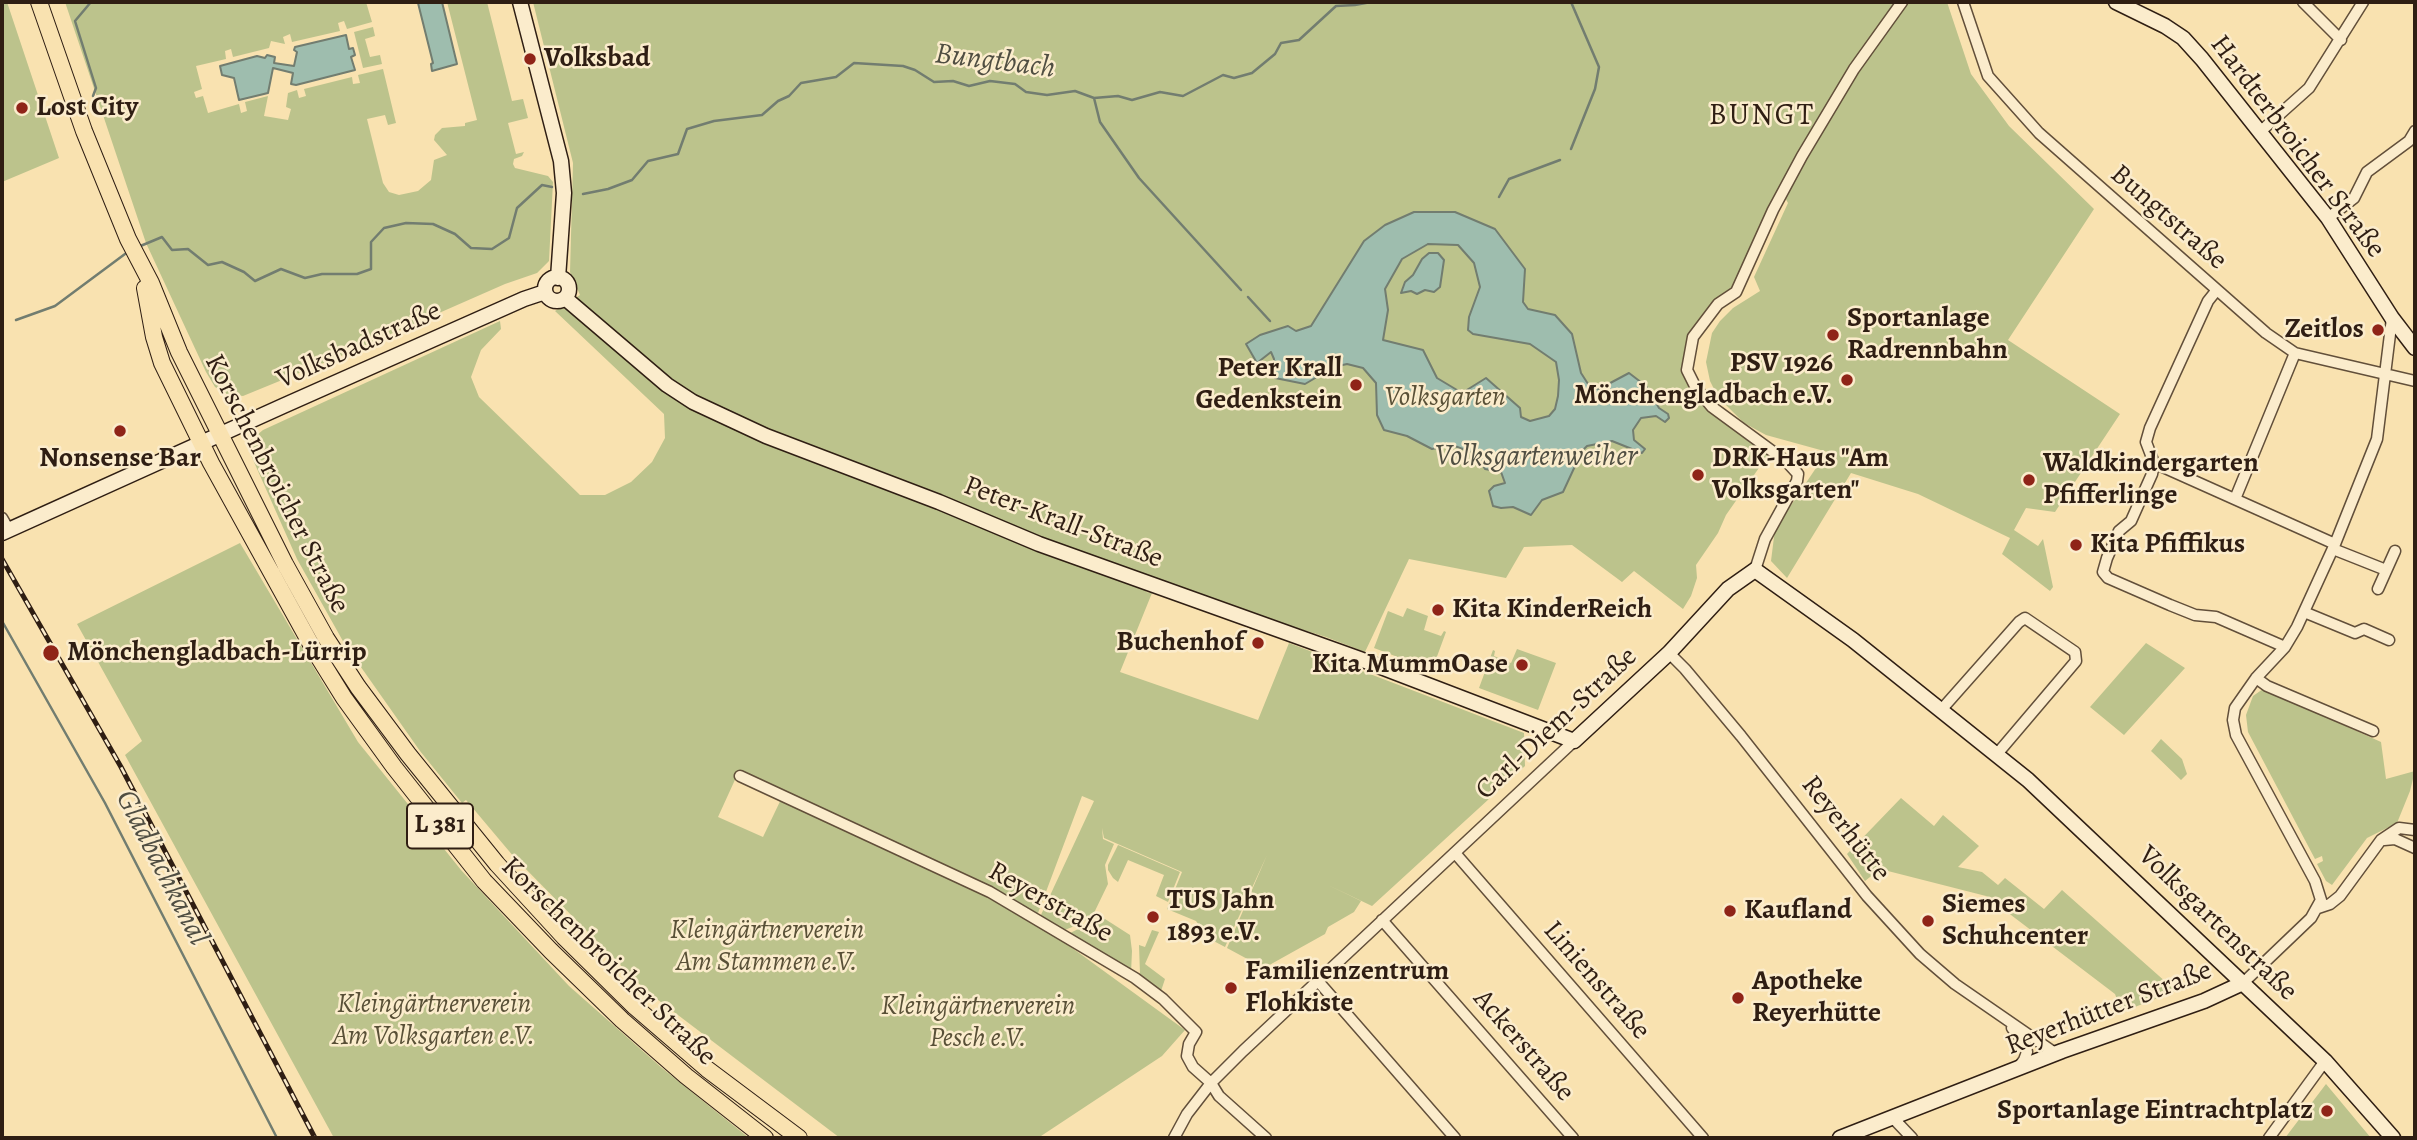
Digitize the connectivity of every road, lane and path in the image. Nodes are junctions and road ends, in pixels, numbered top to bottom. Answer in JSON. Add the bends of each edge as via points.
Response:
{"nodes":[{"id":1,"x":40,"y":2,"type":"edge"},
{"id":2,"x":520,"y":2,"type":"edge"},
{"id":3,"x":1902,"y":2,"type":"edge"},
{"id":4,"x":1963,"y":2,"type":"edge"},
{"id":5,"x":2116,"y":2,"type":"edge"},
{"id":6,"x":2303,"y":2,"type":"edge"},
{"id":7,"x":2363,"y":2,"type":"edge"},
{"id":8,"x":2340,"y":40,"type":"junction"},
{"id":9,"x":2261,"y":131,"type":"junction"},
{"id":10,"x":2415,"y":131,"type":"edge"},
{"id":11,"x":2328,"y":218,"type":"junction"},
{"id":12,"x":136,"y":258,"type":"junction"},
{"id":13,"x":558,"y":278,"type":"junction"},
{"id":14,"x":2216,"y":290,"type":"junction"},
{"id":15,"x":545,"y":292,"type":"junction"},
{"id":16,"x":565,"y":298,"type":"junction"},
{"id":17,"x":2392,"y":318,"type":"junction"},
{"id":18,"x":2415,"y":348,"type":"edge"},
{"id":19,"x":2295,"y":353,"type":"junction"},
{"id":20,"x":2385,"y":374,"type":"junction"},
{"id":21,"x":2415,"y":381,"type":"edge"},
{"id":22,"x":219,"y":435,"type":"junction"},
{"id":23,"x":201,"y":443,"type":"junction"},
{"id":24,"x":2154,"y":463,"type":"junction"},
{"id":25,"x":2235,"y":499,"type":"junction"},
{"id":26,"x":4,"y":527,"type":"edge"},
{"id":27,"x":2334,"y":546,"type":"junction"},
{"id":28,"x":2395,"y":551,"type":"dead end"},
{"id":29,"x":1755,"y":570,"type":"junction"},
{"id":30,"x":2386,"y":570,"type":"junction"},
{"id":31,"x":2378,"y":589,"type":"dead end"},
{"id":32,"x":2304,"y":612,"type":"junction"},
{"id":33,"x":2389,"y":640,"type":"dead end"},
{"id":34,"x":2285,"y":647,"type":"junction"},
{"id":35,"x":1669,"y":653,"type":"junction"},
{"id":36,"x":2256,"y":678,"type":"junction"},
{"id":37,"x":1942,"y":709,"type":"junction"},
{"id":38,"x":2373,"y":731,"type":"dead end"},
{"id":39,"x":1574,"y":741,"type":"junction"},
{"id":40,"x":1997,"y":754,"type":"junction"},
{"id":41,"x":740,"y":776,"type":"dead end"},
{"id":42,"x":2415,"y":830,"type":"edge"},
{"id":43,"x":2378,"y":844,"type":"junction"},
{"id":44,"x":2415,"y":848,"type":"edge"},
{"id":45,"x":1455,"y":853,"type":"junction"},
{"id":46,"x":2318,"y":908,"type":"junction"},
{"id":47,"x":1382,"y":920,"type":"junction"},
{"id":48,"x":1317,"y":981,"type":"junction"},
{"id":49,"x":2243,"y":983,"type":"junction"},
{"id":50,"x":2001,"y":1017,"type":"junction"},
{"id":51,"x":2055,"y":1053,"type":"junction"},
{"id":52,"x":2325,"y":1061,"type":"junction"},
{"id":53,"x":2017,"y":1069,"type":"junction"},
{"id":54,"x":1211,"y":1083,"type":"junction"},
{"id":55,"x":1893,"y":1118,"type":"junction"},
{"id":56,"x":765,"y":1138,"type":"edge"},
{"id":57,"x":799,"y":1138,"type":"edge"},
{"id":58,"x":1174,"y":1138,"type":"edge"},
{"id":59,"x":1266,"y":1138,"type":"edge"},
{"id":60,"x":1455,"y":1138,"type":"edge"},
{"id":61,"x":1573,"y":1138,"type":"edge"},
{"id":62,"x":1703,"y":1138,"type":"edge"},
{"id":63,"x":1840,"y":1138,"type":"edge"},
{"id":64,"x":1912,"y":1138,"type":"edge"},
{"id":65,"x":2269,"y":1138,"type":"edge"},
{"id":66,"x":2393,"y":1138,"type":"edge"}],
"edges":[{"from":1,"to":12,"type":"main road","name":"Korschenbroicher Straße","number":"L 381","via":[[84,131]]},
{"from":2,"to":13,"type":"street","via":[[561,162],[564,193]]},
{"from":3,"to":29,"type":"street","via":[[1854,69],[1802,156],[1736,292],[1718,304],[1693,337],[1687,369],[1696,388],[1712,407],[1798,474]]},
{"from":4,"to":14,"type":"street","name":"Bungtstraße","via":[[1988,76],[2039,133]]},
{"from":5,"to":9,"type":"street","name":"Hardterbroicher Straße","via":[[2183,38]]},
{"from":6,"to":8,"type":"street"},
{"from":7,"to":8,"type":"street"},
{"from":8,"to":9,"type":"street","via":[[2309,88]]},
{"from":9,"to":11,"type":"street","name":"Hardterbroicher Straße"},
{"from":10,"to":11,"type":"street","via":[[2409,141],[2367,172],[2354,198]]},
{"from":11,"to":17,"type":"street","name":"Hardterbroicher Straße"},
{"from":12,"to":22,"type":"main road","name":"Korschenbroicher Straße","number":"L 381"},
{"from":12,"to":23,"type":"main road","name":"Korschenbroicher Straße","number":"L 381","via":[[162,363]]},
{"from":13,"to":15,"type":"street","via":[[548,281]]},
{"from":13,"to":16,"type":"street","via":[[568,286]]},
{"from":14,"to":19,"type":"street","name":"Bungtstraße"},
{"from":14,"to":24,"type":"street","via":[[2150,428],[2146,442]]},
{"from":15,"to":16,"type":"street","via":[[553,300]]},
{"from":15,"to":22,"type":"street","name":"Volksbadstraße"},
{"from":16,"to":39,"type":"street","name":"Peter-Krall-Straße","via":[[667,385],[766,436],[1039,544]]},
{"from":17,"to":18,"type":"street","name":"Hardterbroicher Straße"},
{"from":17,"to":20,"type":"street"},
{"from":19,"to":20,"type":"street","name":"Bungtstraße"},
{"from":19,"to":25,"type":"street"},
{"from":20,"to":21,"type":"street","name":"Bungtstraße"},
{"from":20,"to":27,"type":"street","via":[[2377,439]]},
{"from":22,"to":23,"type":"street","name":"Volksbadstraße"},
{"from":22,"to":57,"type":"main road","name":"Korschenbroicher Straße","number":"L 381","via":[[332,648],[408,754],[497,864],[635,1007],[707,1069]]},
{"from":23,"to":26,"type":"street","name":"Volksbadstraße"},
{"from":23,"to":56,"type":"main road","name":"Korschenbroicher Straße","number":"L 381","via":[[344,698],[484,881],[622,1020]]},
{"from":24,"to":25,"type":"street"},
{"from":24,"to":34,"type":"street","via":[[2131,521],[2119,530],[2103,572],[2170,606],[2216,617]]},
{"from":25,"to":27,"type":"street"},
{"from":27,"to":30,"type":"street"},
{"from":27,"to":32,"type":"street"},
{"from":28,"to":30,"type":"street"},
{"from":29,"to":35,"type":"street","name":"Carl-Diem-Straße","via":[[1728,589]]},
{"from":29,"to":37,"type":"street","name":"Volksgartenstraße"},
{"from":30,"to":31,"type":"street"},
{"from":32,"to":33,"type":"street","via":[[2355,633],[2364,629]]},
{"from":32,"to":34,"type":"street"},
{"from":34,"to":36,"type":"street"},
{"from":35,"to":39,"type":"street","name":"Carl-Diem-Straße"},
{"from":35,"to":50,"type":"street","name":"Reyerhütte","via":[[1885,916],[1925,959]]},
{"from":36,"to":38,"type":"street"},
{"from":36,"to":46,"type":"street","via":[[2235,708],[2236,735],[2315,881],[2320,892]]},
{"from":37,"to":40,"type":"street","name":"Volksgartenstraße"},
{"from":37,"to":40,"type":"street","via":[[2025,618],[2075,652],[2076,661]]},
{"from":39,"to":45,"type":"street","name":"Carl-Diem-Straße"},
{"from":40,"to":49,"type":"street","name":"Volksgartenstraße"},
{"from":41,"to":54,"type":"street","name":"Reyerstraße","via":[[990,892],[1135,978],[1196,1032],[1187,1056]]},
{"from":42,"to":43,"type":"street","via":[[2399,828]]},
{"from":43,"to":44,"type":"street","via":[[2395,839]]},
{"from":43,"to":46,"type":"street","name":"Reyerhütter Straße","via":[[2340,896]]},
{"from":45,"to":47,"type":"street","name":"Carl-Diem-Straße"},
{"from":45,"to":62,"type":"street","name":"Linienstraße"},
{"from":46,"to":49,"type":"street","name":"Reyerhütter Straße"},
{"from":47,"to":48,"type":"street","name":"Carl-Diem-Straße"},
{"from":47,"to":61,"type":"street","name":"Ackerstraße"},
{"from":48,"to":54,"type":"street","name":"Carl-Diem-Straße"},
{"from":48,"to":60,"type":"street"},
{"from":49,"to":51,"type":"street","name":"Reyerhütter Straße"},
{"from":49,"to":52,"type":"street","name":"Volksgartenstraße"},
{"from":50,"to":51,"type":"street","name":"Reyerhütte"},
{"from":50,"to":53,"type":"street","name":"Reyerhütte","via":[[2025,1043],[2024,1060]]},
{"from":51,"to":53,"type":"street","name":"Reyerhütter Straße"},
{"from":52,"to":65,"type":"street"},
{"from":52,"to":66,"type":"street","name":"Volksgartenstraße"},
{"from":53,"to":55,"type":"street","name":"Reyerhütter Straße"},
{"from":54,"to":58,"type":"street","name":"Carl-Diem-Straße"},
{"from":54,"to":59,"type":"street","name":"Reyerstraße","via":[[1219,1096]]},
{"from":55,"to":63,"type":"street","name":"Reyerhütter Straße"},
{"from":55,"to":64,"type":"street"}]}
